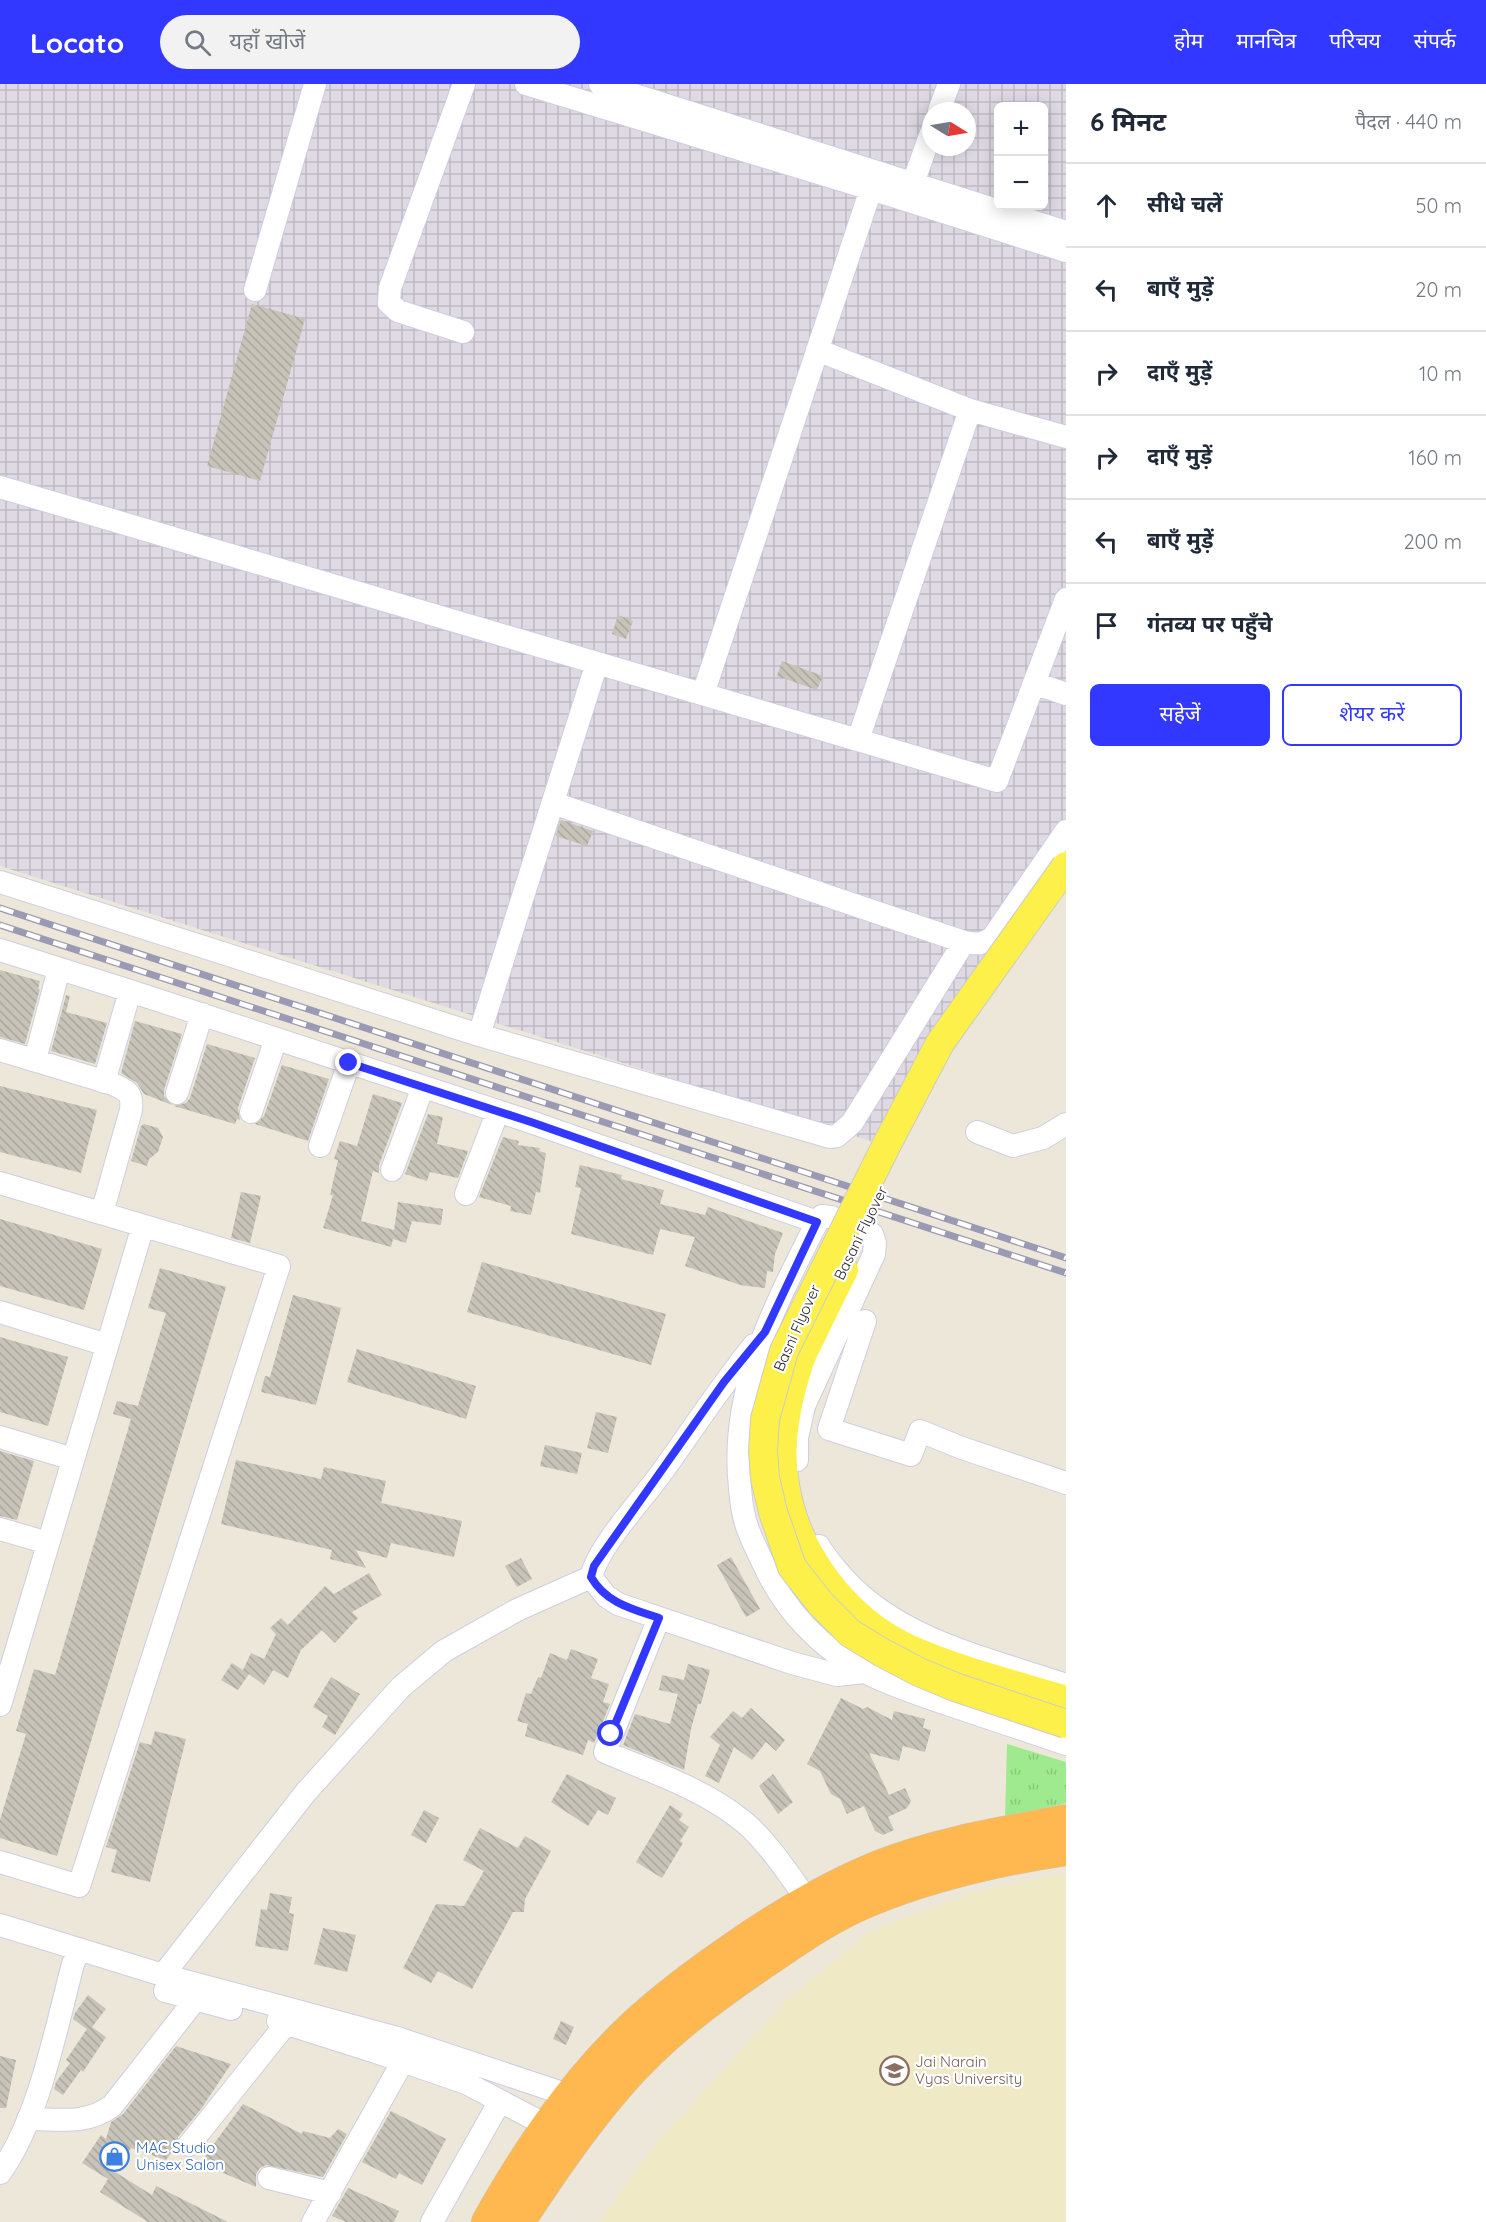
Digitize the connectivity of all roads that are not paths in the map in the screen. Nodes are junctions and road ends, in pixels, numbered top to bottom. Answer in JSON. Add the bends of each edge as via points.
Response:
{"nodes":[{"id":1,"x":315,"y":84,"type":"edge"},
{"id":2,"x":464,"y":84,"type":"edge"},
{"id":3,"x":526,"y":84,"type":"edge"},
{"id":4,"x":949,"y":84,"type":"edge"},
{"id":5,"x":613,"y":92,"type":"edge"},
{"id":6,"x":942,"y":102,"type":"edge"},
{"id":7,"x":922,"y":156,"type":"edge"},
{"id":8,"x":912,"y":183,"type":"junction"},
{"id":9,"x":871,"y":189,"type":"junction"},
{"id":10,"x":1066,"y":232,"type":"edge"},
{"id":11,"x":1066,"y":251,"type":"edge"},
{"id":12,"x":255,"y":290,"type":"dead end"},
{"id":13,"x":463,"y":332,"type":"dead end"},
{"id":14,"x":817,"y":350,"type":"junction"},
{"id":15,"x":970,"y":410,"type":"junction"},
{"id":16,"x":1066,"y":437,"type":"edge"},
{"id":17,"x":0,"y":487,"type":"edge"},
{"id":18,"x":1066,"y":598,"type":"edge"},
{"id":19,"x":597,"y":663,"type":"junction"},
{"id":20,"x":1034,"y":683,"type":"junction"},
{"id":21,"x":702,"y":694,"type":"junction"},
{"id":22,"x":1066,"y":694,"type":"edge"},
{"id":23,"x":858,"y":740,"type":"junction"},
{"id":24,"x":553,"y":803,"type":"junction"},
{"id":25,"x":1066,"y":831,"type":"edge"},
{"id":26,"x":1066,"y":866,"type":"edge"},
{"id":27,"x":0,"y":882,"type":"edge"},
{"id":28,"x":1066,"y":899,"type":"edge"},
{"id":29,"x":964,"y":942,"type":"junction"},
{"id":30,"x":0,"y":950,"type":"edge"},
{"id":31,"x":58,"y":969,"type":"junction"},
{"id":32,"x":130,"y":991,"type":"junction"},
{"id":33,"x":202,"y":1014,"type":"junction"},
{"id":34,"x":479,"y":1035,"type":"junction"},
{"id":35,"x":276,"y":1038,"type":"junction"},
{"id":36,"x":0,"y":1050,"type":"edge"},
{"id":37,"x":34,"y":1060,"type":"junction"},
{"id":38,"x":349,"y":1063,"type":"junction"},
{"id":39,"x":104,"y":1082,"type":"junction"},
{"id":40,"x":423,"y":1087,"type":"junction"},
{"id":41,"x":177,"y":1093,"type":"dead end"},
{"id":42,"x":250,"y":1112,"type":"dead end"},
{"id":43,"x":498,"y":1112,"type":"junction"},
{"id":44,"x":1066,"y":1124,"type":"edge"},
{"id":45,"x":976,"y":1132,"type":"dead end"},
{"id":46,"x":320,"y":1146,"type":"dead end"},
{"id":47,"x":392,"y":1170,"type":"dead end"},
{"id":48,"x":0,"y":1183,"type":"edge"},
{"id":49,"x":466,"y":1194,"type":"dead end"},
{"id":50,"x":102,"y":1214,"type":"junction"},
{"id":51,"x":817,"y":1222,"type":"junction"},
{"id":52,"x":143,"y":1226,"type":"junction"},
{"id":53,"x":0,"y":1312,"type":"edge"},
{"id":54,"x":865,"y":1321,"type":"dead end"},
{"id":55,"x":765,"y":1332,"type":"junction"},
{"id":56,"x":108,"y":1345,"type":"junction"},
{"id":57,"x":0,"y":1437,"type":"edge"},
{"id":58,"x":73,"y":1459,"type":"junction"},
{"id":59,"x":1066,"y":1483,"type":"edge"},
{"id":60,"x":0,"y":1529,"type":"edge"},
{"id":61,"x":48,"y":1543,"type":"junction"},
{"id":62,"x":591,"y":1577,"type":"junction"},
{"id":63,"x":659,"y":1618,"type":"junction"},
{"id":64,"x":864,"y":1672,"type":"junction"},
{"id":65,"x":4,"y":1674,"type":"edge"},
{"id":66,"x":1066,"y":1685,"type":"edge"},
{"id":67,"x":1066,"y":1700,"type":"edge"},
{"id":68,"x":0,"y":1705,"type":"edge"},
{"id":69,"x":1066,"y":1724,"type":"edge"},
{"id":70,"x":1066,"y":1744,"type":"edge"},
{"id":71,"x":1066,"y":1821,"type":"edge"},
{"id":72,"x":1066,"y":1849,"type":"edge"},
{"id":73,"x":0,"y":1862,"type":"edge"},
{"id":74,"x":808,"y":1901,"type":"junction"},
{"id":75,"x":0,"y":1925,"type":"edge"},
{"id":76,"x":0,"y":1941,"type":"edge"},
{"id":77,"x":76,"y":1957,"type":"junction"},
{"id":78,"x":163,"y":1975,"type":"junction"},
{"id":79,"x":195,"y":2000,"type":"junction"},
{"id":80,"x":286,"y":2024,"type":"junction"},
{"id":81,"x":403,"y":2061,"type":"junction"},
{"id":82,"x":500,"y":2102,"type":"junction"},
{"id":83,"x":583,"y":2104,"type":"junction"},
{"id":84,"x":28,"y":2119,"type":"junction"},
{"id":85,"x":560,"y":2133,"type":"junction"},
{"id":86,"x":189,"y":2145,"type":"dead end"},
{"id":87,"x":0,"y":2173,"type":"edge"},
{"id":88,"x":269,"y":2178,"type":"dead end"},
{"id":89,"x":330,"y":2193,"type":"junction"},
{"id":90,"x":313,"y":2222,"type":"edge"},
{"id":91,"x":432,"y":2222,"type":"edge"},
{"id":92,"x":488,"y":2222,"type":"edge"},
{"id":93,"x":518,"y":2222,"type":"edge"}],
"edges":[{"from":1,"to":12,"type":"street"},
{"from":2,"to":13,"type":"street","via":[[390,288],[390,303],[398,311]]},
{"from":3,"to":5,"type":"street"},
{"from":4,"to":6,"type":"street"},
{"from":5,"to":8,"type":"street"},
{"from":5,"to":9,"type":"street"},
{"from":7,"to":8,"type":"street"},
{"from":8,"to":10,"type":"street"},
{"from":9,"to":11,"type":"street"},
{"from":9,"to":14,"type":"street"},
{"from":14,"to":15,"type":"street"},
{"from":14,"to":21,"type":"street"},
{"from":15,"to":16,"type":"street"},
{"from":15,"to":23,"type":"street"},
{"from":17,"to":19,"type":"street"},
{"from":18,"to":20,"type":"street"},
{"from":19,"to":21,"type":"street"},
{"from":19,"to":24,"type":"street"},
{"from":20,"to":22,"type":"street"},
{"from":20,"to":23,"type":"street","via":[[997,781]]},
{"from":21,"to":23,"type":"street"},
{"from":24,"to":29,"type":"street"},
{"from":24,"to":34,"type":"street"},
{"from":25,"to":29,"type":"street","via":[[993,937],[985,944]]},
{"from":26,"to":69,"type":"main road","name":"Basni Flyover","bridge":true,"via":[[940,1043],[886,1146],[784,1351],[765,1419],[763,1451],[773,1512],[792,1567],[820,1605],[850,1633],[919,1672]]},
{"from":27,"to":34,"type":"street"},
{"from":28,"to":67,"type":"main road","name":"Basani Flyover","via":[[970,1024],[924,1105],[800,1361],[789,1400],[783,1460],[785,1485],[798,1534],[828,1582],[853,1609],[908,1648],[947,1664]]},
{"from":29,"to":34,"type":"street","via":[[852,1123],[837,1136]]},
{"from":30,"to":31,"type":"street"},
{"from":31,"to":32,"type":"street"},
{"from":31,"to":37,"type":"street"},
{"from":32,"to":33,"type":"street"},
{"from":32,"to":39,"type":"street"},
{"from":33,"to":35,"type":"street"},
{"from":33,"to":41,"type":"street"},
{"from":35,"to":38,"type":"street"},
{"from":35,"to":42,"type":"street"},
{"from":36,"to":37,"type":"street"},
{"from":37,"to":39,"type":"street"},
{"from":38,"to":40,"type":"street"},
{"from":38,"to":46,"type":"street"},
{"from":39,"to":50,"type":"street","via":[[127,1091],[132,1099]]},
{"from":40,"to":43,"type":"street"},
{"from":40,"to":47,"type":"street"},
{"from":43,"to":49,"type":"street"},
{"from":43,"to":51,"type":"street"},
{"from":44,"to":45,"type":"street","via":[[1043,1138],[1013,1146]]},
{"from":48,"to":50,"type":"street"},
{"from":50,"to":52,"type":"street"},
{"from":51,"to":55,"type":"street"},
{"from":51,"to":66,"type":"street","via":[[822,1216],[831,1217],[872,1234],[875,1243],[874,1254],[804,1406],[797,1438],[799,1495],[811,1531],[845,1581],[890,1618],[955,1647]]},
{"from":52,"to":56,"type":"street"},
{"from":52,"to":73,"type":"street","via":[[279,1266],[79,1886]]},
{"from":53,"to":56,"type":"street"},
{"from":54,"to":59,"type":"street","via":[[829,1429],[911,1455],[920,1431]]},
{"from":55,"to":62,"type":"street","via":[[724,1382],[603,1551]]},
{"from":55,"to":64,"type":"street","via":[[748,1378],[737,1449],[741,1503],[748,1531],[774,1585],[801,1623],[829,1649]]},
{"from":56,"to":58,"type":"street"},
{"from":57,"to":58,"type":"street"},
{"from":58,"to":61,"type":"street"},
{"from":60,"to":61,"type":"street"},
{"from":61,"to":65,"type":"street"},
{"from":62,"to":63,"type":"street","via":[[618,1604]]},
{"from":62,"to":78,"type":"street","via":[[517,1610],[444,1651],[401,1687],[306,1792]]},
{"from":63,"to":64,"type":"street","via":[[837,1675]]},
{"from":63,"to":74,"type":"street","via":[[605,1752],[692,1789],[745,1822]]},
{"from":64,"to":70,"type":"street","via":[[897,1687]]},
{"from":65,"to":68,"type":"street"},
{"from":71,"to":74,"type":"highway","via":[[915,1855],[881,1866]]},
{"from":72,"to":83,"type":"highway","via":[[924,1880],[870,1900],[802,1936],[724,1988],[654,2046],[618,2085]]},
{"from":74,"to":83,"type":"highway","via":[[688,1980],[633,2026],[597,2064]]},
{"from":75,"to":77,"type":"street"},
{"from":76,"to":77,"type":"street"},
{"from":77,"to":78,"type":"street"},
{"from":77,"to":79,"type":"street"},
{"from":77,"to":84,"type":"street"},
{"from":78,"to":83,"type":"street","via":[[394,2037]]},
{"from":79,"to":80,"type":"street"},
{"from":79,"to":84,"type":"street","via":[[106,2111],[90,2118]]},
{"from":80,"to":81,"type":"street"},
{"from":80,"to":86,"type":"street"},
{"from":81,"to":82,"type":"street","via":[[466,2083]]},
{"from":81,"to":89,"type":"street"},
{"from":82,"to":85,"type":"street"},
{"from":82,"to":91,"type":"street"},
{"from":83,"to":85,"type":"highway"},
{"from":84,"to":87,"type":"street"},
{"from":85,"to":92,"type":"highway","via":[[525,2158]]},
{"from":85,"to":93,"type":"highway"},
{"from":88,"to":89,"type":"street"},
{"from":89,"to":90,"type":"street"}]}
